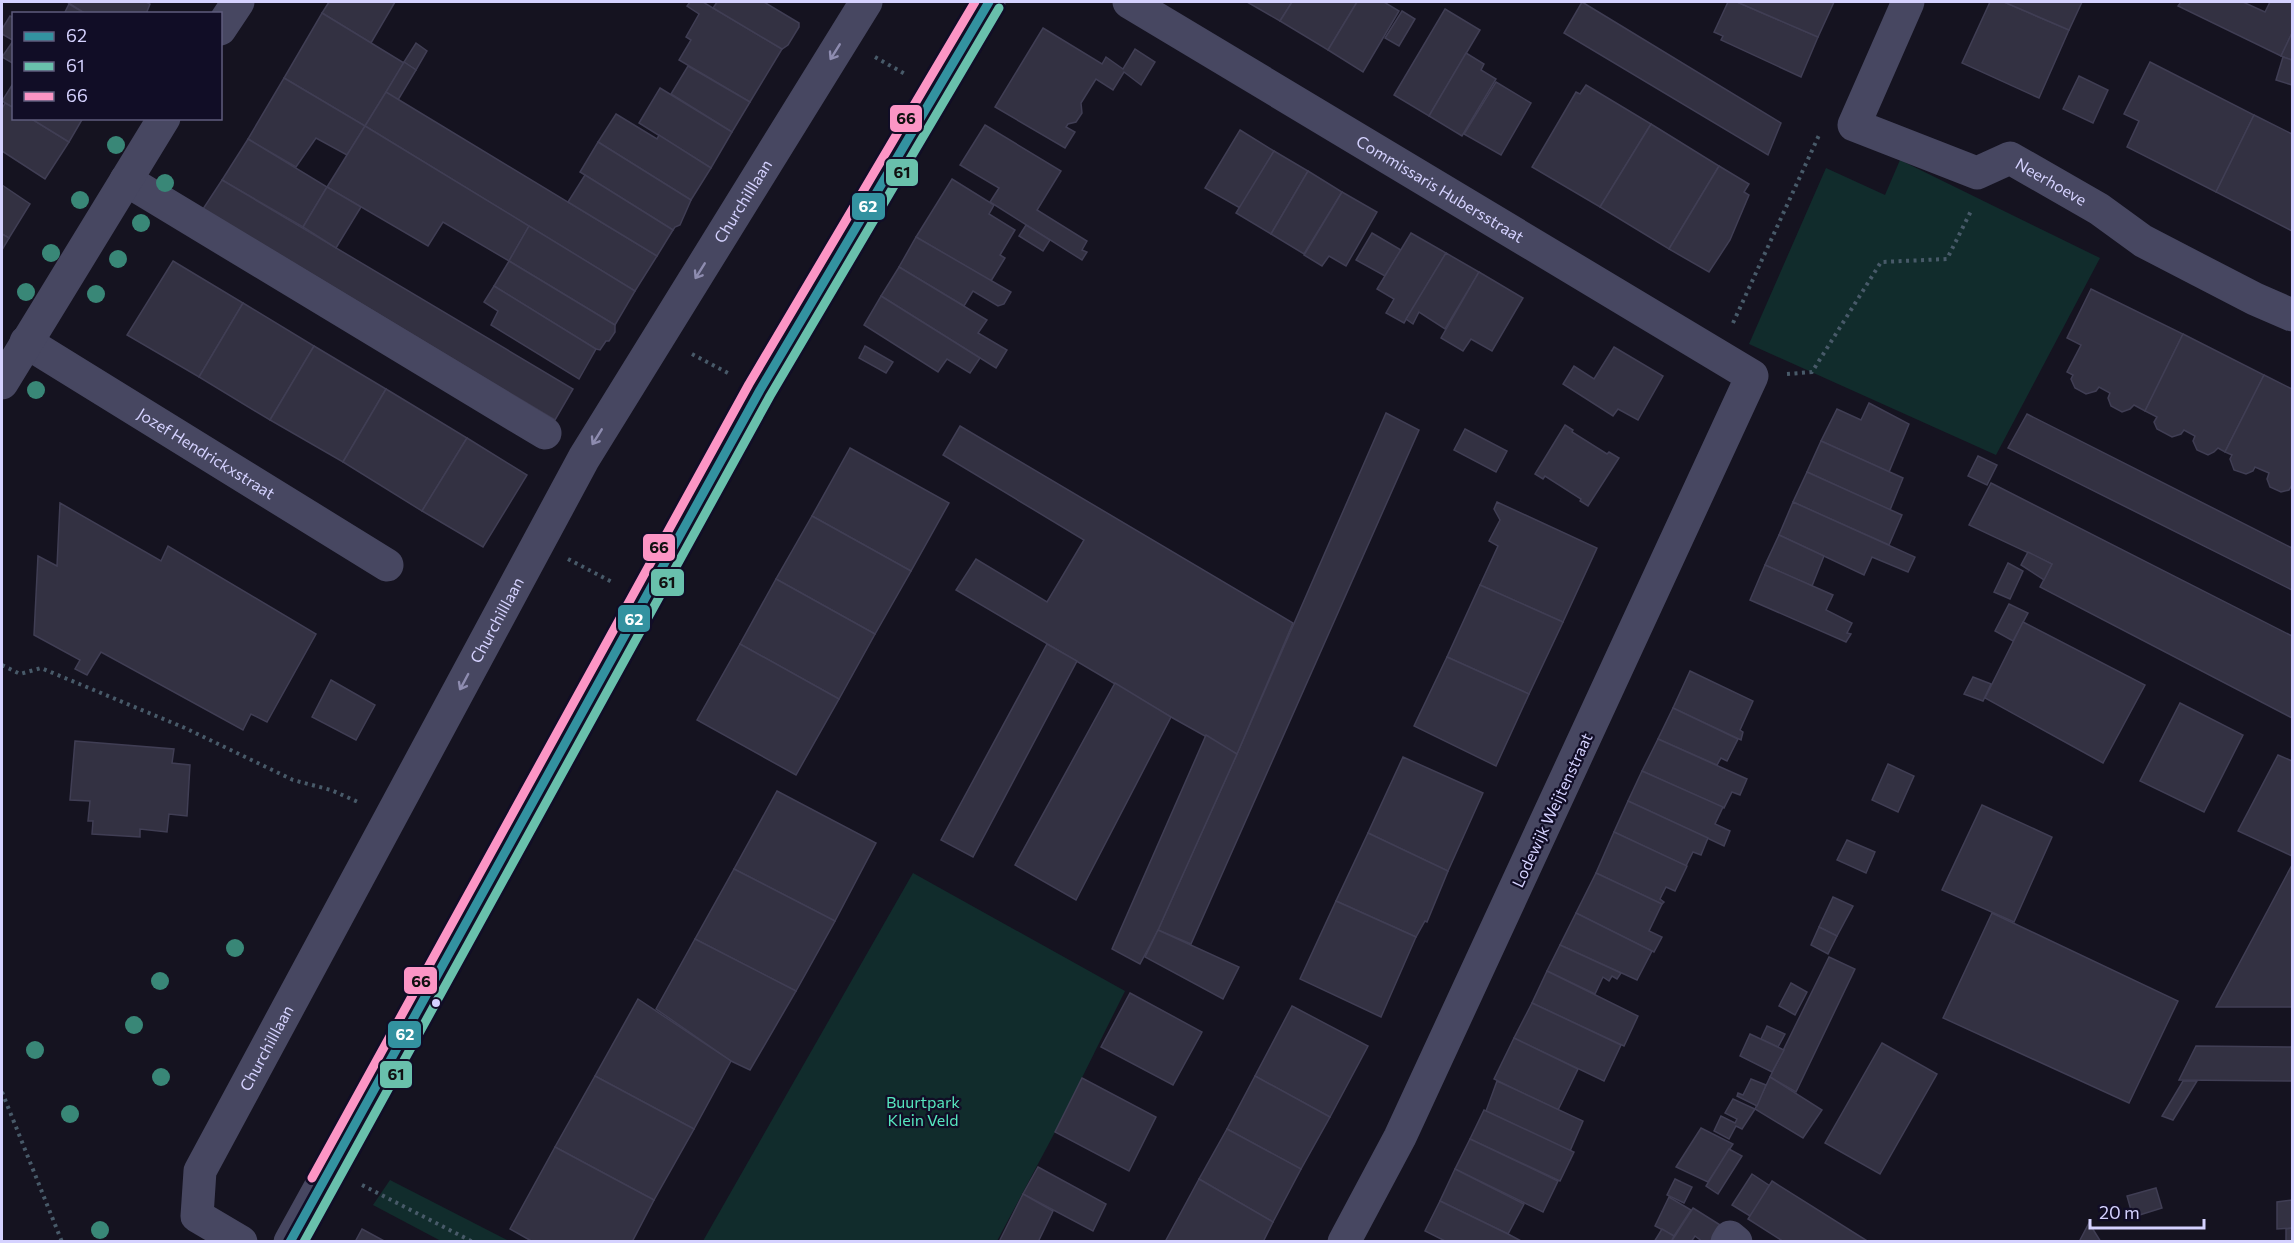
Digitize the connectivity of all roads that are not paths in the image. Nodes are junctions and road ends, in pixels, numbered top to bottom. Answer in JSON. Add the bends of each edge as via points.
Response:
{"nodes":[{"id":1,"x":238,"y":2,"type":"edge"},
{"id":2,"x":866,"y":2,"type":"edge"},
{"id":3,"x":989,"y":2,"type":"edge"},
{"id":4,"x":1129,"y":2,"type":"edge"},
{"id":5,"x":1908,"y":2,"type":"edge"},
{"id":6,"x":222,"y":26,"type":"edge"},
{"id":7,"x":163,"y":120,"type":"edge"},
{"id":8,"x":126,"y":180,"type":"junction"},
{"id":9,"x":2292,"y":315,"type":"edge"},
{"id":10,"x":26,"y":342,"type":"junction"},
{"id":11,"x":1752,"y":376,"type":"joint"},
{"id":12,"x":2,"y":383,"type":"edge"},
{"id":13,"x":545,"y":433,"type":"dead end"},
{"id":14,"x":387,"y":565,"type":"dead end"},
{"id":15,"x":241,"y":1242,"type":"edge"},
{"id":16,"x":290,"y":1242,"type":"edge"},
{"id":17,"x":1344,"y":1242,"type":"edge"},
{"id":18,"x":1727,"y":1242,"type":"edge"},
{"id":19,"x":1736,"y":1242,"type":"edge"}],
"edges":[{"from":1,"to":6,"type":"street"},
{"from":2,"to":15,"type":"street","name":"Churchilllaan","one_way":true,"via":[[584,458],[200,1171],[197,1216]]},
{"from":3,"to":16,"type":"street","via":[[760,390]]},
{"from":4,"to":11,"type":"street","name":"Commissaris Hubersstraat"},
{"from":5,"to":9,"type":"street","name":"Neerhoeve","via":[[1854,125],[1977,173],[2010,158],[2099,209],[2143,241]]},
{"from":7,"to":8,"type":"street"},
{"from":8,"to":10,"type":"street"},
{"from":8,"to":13,"type":"street"},
{"from":10,"to":12,"type":"street"},
{"from":10,"to":14,"type":"street","name":"Jozef Hendrickxstraat"},
{"from":11,"to":17,"type":"street","name":"Lodewijk Weijtenstraat","via":[[1405,1127]]},
{"from":18,"to":19,"type":"street","via":[[1730,1237]]}]}
